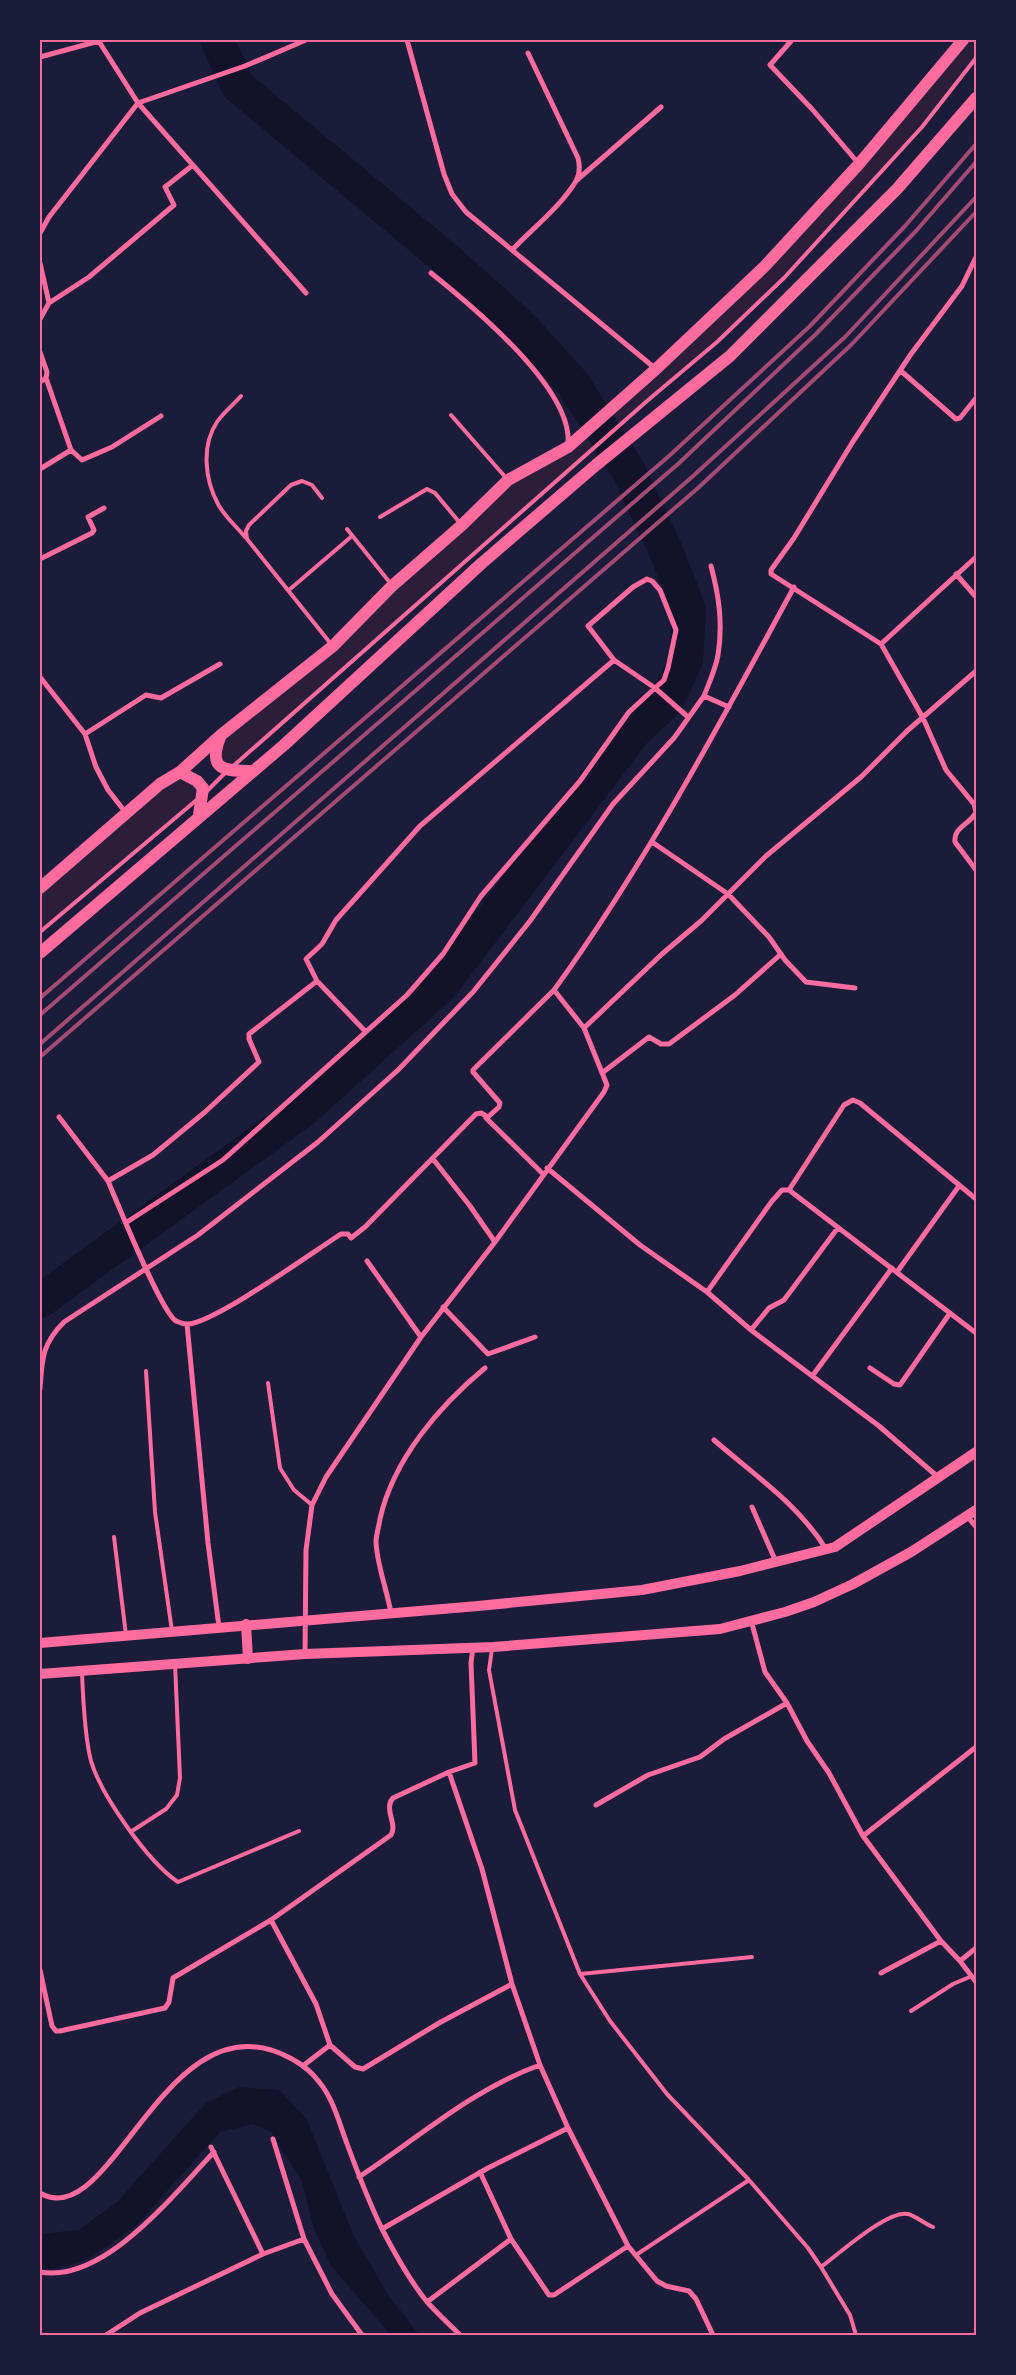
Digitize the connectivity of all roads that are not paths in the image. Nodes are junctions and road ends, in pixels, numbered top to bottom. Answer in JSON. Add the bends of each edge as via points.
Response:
{"nodes":[{"id":1,"x":98,"y":40,"type":"edge"},
{"id":2,"x":306,"y":40,"type":"edge"},
{"id":3,"x":408,"y":40,"type":"edge"},
{"id":4,"x":792,"y":40,"type":"edge"},
{"id":5,"x":963,"y":40,"type":"edge"},
{"id":6,"x":528,"y":53,"type":"dead end"},
{"id":7,"x":40,"y":57,"type":"edge"},
{"id":8,"x":976,"y":58,"type":"edge"},
{"id":9,"x":976,"y":98,"type":"edge"},
{"id":10,"x":138,"y":103,"type":"junction"},
{"id":11,"x":660,"y":107,"type":"dead end"},
{"id":12,"x":859,"y":164,"type":"junction"},
{"id":13,"x":193,"y":165,"type":"junction"},
{"id":14,"x":576,"y":180,"type":"junction"},
{"id":15,"x":40,"y":232,"type":"edge"},
{"id":16,"x":512,"y":250,"type":"junction"},
{"id":17,"x":976,"y":257,"type":"edge"},
{"id":18,"x":40,"y":262,"type":"edge"},
{"id":19,"x":41,"y":270,"type":"edge"},
{"id":20,"x":430,"y":273,"type":"dead end"},
{"id":21,"x":306,"y":293,"type":"dead end"},
{"id":22,"x":49,"y":303,"type":"junction"},
{"id":23,"x":40,"y":319,"type":"edge"},
{"id":24,"x":40,"y":352,"type":"edge"},
{"id":25,"x":656,"y":369,"type":"junction"},
{"id":26,"x":901,"y":371,"type":"junction"},
{"id":27,"x":46,"y":378,"type":"junction"},
{"id":28,"x":40,"y":382,"type":"edge"},
{"id":29,"x":241,"y":396,"type":"dead end"},
{"id":30,"x":976,"y":398,"type":"edge"},
{"id":31,"x":451,"y":415,"type":"dead end"},
{"id":32,"x":161,"y":416,"type":"dead end"},
{"id":33,"x":568,"y":447,"type":"junction"},
{"id":34,"x":71,"y":450,"type":"junction"},
{"id":35,"x":40,"y":469,"type":"edge"},
{"id":36,"x":508,"y":480,"type":"junction"},
{"id":37,"x":322,"y":498,"type":"dead end"},
{"id":38,"x":104,"y":508,"type":"dead end"},
{"id":39,"x":380,"y":517,"type":"dead end"},
{"id":40,"x":462,"y":525,"type":"junction"},
{"id":41,"x":347,"y":529,"type":"dead end"},
{"id":42,"x":352,"y":536,"type":"junction"},
{"id":43,"x":247,"y":539,"type":"junction"},
{"id":44,"x":976,"y":557,"type":"edge"},
{"id":45,"x":40,"y":559,"type":"edge"},
{"id":46,"x":711,"y":566,"type":"dead end"},
{"id":47,"x":956,"y":574,"type":"junction"},
{"id":48,"x":392,"y":586,"type":"junction"},
{"id":49,"x":794,"y":587,"type":"junction"},
{"id":50,"x":289,"y":590,"type":"junction"},
{"id":51,"x":976,"y":597,"type":"edge"},
{"id":52,"x":881,"y":644,"type":"junction"},
{"id":53,"x":333,"y":646,"type":"junction"},
{"id":54,"x":614,"y":660,"type":"junction"},
{"id":55,"x":220,"y":664,"type":"dead end"},
{"id":56,"x":976,"y":671,"type":"edge"},
{"id":57,"x":40,"y":677,"type":"edge"},
{"id":58,"x":656,"y":689,"type":"junction"},
{"id":59,"x":704,"y":696,"type":"junction"},
{"id":60,"x":729,"y":707,"type":"junction"},
{"id":61,"x":688,"y":717,"type":"junction"},
{"id":62,"x":923,"y":718,"type":"junction"},
{"id":63,"x":85,"y":734,"type":"junction"},
{"id":64,"x":221,"y":735,"type":"junction"},
{"id":65,"x":227,"y":771,"type":"junction"},
{"id":66,"x":254,"y":771,"type":"junction"},
{"id":67,"x":180,"y":772,"type":"junction"},
{"id":68,"x":203,"y":794,"type":"junction"},
{"id":69,"x":976,"y":812,"type":"edge"},
{"id":70,"x":126,"y":814,"type":"junction"},
{"id":71,"x":199,"y":816,"type":"junction"},
{"id":72,"x":652,"y":842,"type":"junction"},
{"id":73,"x":976,"y":870,"type":"edge"},
{"id":74,"x":40,"y":888,"type":"edge"},
{"id":75,"x":728,"y":894,"type":"junction"},
{"id":76,"x":40,"y":932,"type":"edge"},
{"id":77,"x":40,"y":953,"type":"edge"},
{"id":78,"x":781,"y":954,"type":"junction"},
{"id":79,"x":317,"y":981,"type":"junction"},
{"id":80,"x":855,"y":988,"type":"dead end"},
{"id":81,"x":554,"y":990,"type":"junction"},
{"id":82,"x":584,"y":1028,"type":"junction"},
{"id":83,"x":365,"y":1031,"type":"junction"},
{"id":84,"x":602,"y":1073,"type":"junction"},
{"id":85,"x":59,"y":1117,"type":"dead end"},
{"id":86,"x":486,"y":1118,"type":"junction"},
{"id":87,"x":432,"y":1159,"type":"junction"},
{"id":88,"x":547,"y":1168,"type":"junction"},
{"id":89,"x":543,"y":1174,"type":"junction"},
{"id":90,"x":108,"y":1181,"type":"junction"},
{"id":91,"x":959,"y":1186,"type":"junction"},
{"id":92,"x":789,"y":1190,"type":"junction"},
{"id":93,"x":976,"y":1199,"type":"edge"},
{"id":94,"x":127,"y":1222,"type":"junction"},
{"id":95,"x":837,"y":1229,"type":"junction"},
{"id":96,"x":495,"y":1242,"type":"junction"},
{"id":97,"x":367,"y":1261,"type":"dead end"},
{"id":98,"x":146,"y":1269,"type":"junction"},
{"id":99,"x":894,"y":1270,"type":"junction"},
{"id":100,"x":707,"y":1292,"type":"junction"},
{"id":101,"x":443,"y":1307,"type":"junction"},
{"id":102,"x":950,"y":1313,"type":"junction"},
{"id":103,"x":187,"y":1324,"type":"junction"},
{"id":104,"x":751,"y":1330,"type":"junction"},
{"id":105,"x":976,"y":1333,"type":"edge"},
{"id":106,"x":421,"y":1336,"type":"junction"},
{"id":107,"x":535,"y":1337,"type":"dead end"},
{"id":108,"x":485,"y":1368,"type":"dead end"},
{"id":109,"x":870,"y":1368,"type":"dead end"},
{"id":110,"x":146,"y":1372,"type":"dead end"},
{"id":111,"x":813,"y":1375,"type":"junction"},
{"id":112,"x":268,"y":1383,"type":"dead end"},
{"id":113,"x":40,"y":1389,"type":"edge"},
{"id":114,"x":714,"y":1440,"type":"dead end"},
{"id":115,"x":976,"y":1452,"type":"edge"},
{"id":116,"x":938,"y":1477,"type":"junction"},
{"id":117,"x":312,"y":1505,"type":"junction"},
{"id":118,"x":752,"y":1508,"type":"dead end"},
{"id":119,"x":972,"y":1513,"type":"edge"},
{"id":120,"x":976,"y":1527,"type":"edge"},
{"id":121,"x":114,"y":1536,"type":"dead end"},
{"id":122,"x":826,"y":1550,"type":"junction"},
{"id":123,"x":776,"y":1562,"type":"junction"},
{"id":124,"x":391,"y":1613,"type":"junction"},
{"id":125,"x":306,"y":1619,"type":"junction"},
{"id":126,"x":751,"y":1620,"type":"junction"},
{"id":127,"x":246,"y":1624,"type":"junction"},
{"id":128,"x":219,"y":1627,"type":"junction"},
{"id":129,"x":172,"y":1631,"type":"junction"},
{"id":130,"x":126,"y":1635,"type":"junction"},
{"id":131,"x":40,"y":1643,"type":"edge"},
{"id":132,"x":493,"y":1647,"type":"junction"},
{"id":133,"x":473,"y":1648,"type":"junction"},
{"id":134,"x":305,"y":1654,"type":"junction"},
{"id":135,"x":248,"y":1658,"type":"junction"},
{"id":136,"x":174,"y":1664,"type":"junction"},
{"id":137,"x":81,"y":1671,"type":"junction"},
{"id":138,"x":40,"y":1674,"type":"edge"},
{"id":139,"x":787,"y":1703,"type":"junction"},
{"id":140,"x":976,"y":1747,"type":"edge"},
{"id":141,"x":449,"y":1772,"type":"junction"},
{"id":142,"x":596,"y":1805,"type":"dead end"},
{"id":143,"x":132,"y":1831,"type":"junction"},
{"id":144,"x":299,"y":1831,"type":"dead end"},
{"id":145,"x":863,"y":1836,"type":"junction"},
{"id":146,"x":271,"y":1920,"type":"junction"},
{"id":147,"x":941,"y":1941,"type":"junction"},
{"id":148,"x":976,"y":1948,"type":"edge"},
{"id":149,"x":752,"y":1957,"type":"dead end"},
{"id":150,"x":960,"y":1961,"type":"junction"},
{"id":151,"x":40,"y":1970,"type":"edge"},
{"id":152,"x":881,"y":1973,"type":"dead end"},
{"id":153,"x":580,"y":1974,"type":"junction"},
{"id":154,"x":972,"y":1976,"type":"junction"},
{"id":155,"x":976,"y":1982,"type":"edge"},
{"id":156,"x":512,"y":1984,"type":"junction"},
{"id":157,"x":911,"y":2011,"type":"dead end"},
{"id":158,"x":330,"y":2044,"type":"junction"},
{"id":159,"x":540,"y":2065,"type":"junction"},
{"id":160,"x":304,"y":2066,"type":"junction"},
{"id":161,"x":568,"y":2128,"type":"junction"},
{"id":162,"x":273,"y":2139,"type":"dead end"},
{"id":163,"x":480,"y":2172,"type":"junction"},
{"id":164,"x":359,"y":2177,"type":"junction"},
{"id":165,"x":749,"y":2180,"type":"junction"},
{"id":166,"x":40,"y":2193,"type":"edge"},
{"id":167,"x":933,"y":2227,"type":"dead end"},
{"id":168,"x":382,"y":2229,"type":"junction"},
{"id":169,"x":304,"y":2239,"type":"junction"},
{"id":170,"x":511,"y":2239,"type":"junction"},
{"id":171,"x":628,"y":2246,"type":"junction"},
{"id":172,"x":264,"y":2254,"type":"junction"},
{"id":173,"x":636,"y":2255,"type":"junction"},
{"id":174,"x":821,"y":2267,"type":"junction"},
{"id":175,"x":40,"y":2272,"type":"edge"},
{"id":176,"x":427,"y":2302,"type":"junction"},
{"id":177,"x":106,"y":2335,"type":"edge"},
{"id":178,"x":362,"y":2335,"type":"edge"},
{"id":179,"x":460,"y":2335,"type":"edge"},
{"id":180,"x":713,"y":2335,"type":"edge"},
{"id":181,"x":856,"y":2335,"type":"edge"}],
"edges":[{"from":1,"to":7,"type":"street"},
{"from":1,"to":10,"type":"street"},
{"from":2,"to":10,"type":"street","via":[[244,66]]},
{"from":3,"to":16,"type":"street","via":[[452,194],[466,212]]},
{"from":4,"to":12,"type":"street","via":[[770,65]]},
{"from":5,"to":12,"type":"main road"},
{"from":6,"to":14,"type":"street","via":[[578,158],[580,169]]},
{"from":8,"to":65,"type":"lane","via":[[922,127],[784,278],[716,342]]},
{"from":9,"to":66,"type":"main road","via":[[897,189],[730,356],[482,563]]},
{"from":10,"to":13,"type":"street"},
{"from":10,"to":15,"type":"street"},
{"from":11,"to":14,"type":"street"},
{"from":12,"to":25,"type":"main road","via":[[765,266]]},
{"from":13,"to":21,"type":"street"},
{"from":13,"to":22,"type":"street","via":[[165,187],[174,205],[89,276]]},
{"from":14,"to":16,"type":"street"},
{"from":16,"to":25,"type":"street"},
{"from":17,"to":26,"type":"street","via":[[962,286]]},
{"from":18,"to":19,"type":"street"},
{"from":19,"to":22,"type":"street"},
{"from":20,"to":33,"type":"street","via":[[503,335],[535,371],[563,417],[569,437]]},
{"from":22,"to":23,"type":"street"},
{"from":24,"to":27,"type":"street"},
{"from":25,"to":33,"type":"main road"},
{"from":26,"to":30,"type":"street","via":[[956,419]]},
{"from":26,"to":49,"type":"street","via":[[771,570],[771,574]]},
{"from":27,"to":28,"type":"street"},
{"from":27,"to":34,"type":"street"},
{"from":29,"to":43,"type":"lane","via":[[217,422],[208,442],[206,464],[210,488],[218,506]]},
{"from":31,"to":36,"type":"lane"},
{"from":32,"to":34,"type":"street","via":[[139,432],[84,461]]},
{"from":33,"to":36,"type":"main road"},
{"from":34,"to":35,"type":"street"},
{"from":36,"to":40,"type":"main road"},
{"from":37,"to":43,"type":"lane","via":[[312,485],[302,481],[291,485],[248,525]]},
{"from":38,"to":45,"type":"street","via":[[88,516],[94,530],[92,533]]},
{"from":39,"to":40,"type":"lane","via":[[427,489],[436,493]]},
{"from":40,"to":48,"type":"main road"},
{"from":41,"to":42,"type":"lane"},
{"from":42,"to":48,"type":"lane"},
{"from":42,"to":50,"type":"lane"},
{"from":43,"to":50,"type":"lane"},
{"from":44,"to":47,"type":"street"},
{"from":46,"to":59,"type":"street","via":[[721,620],[718,656]]},
{"from":47,"to":51,"type":"street"},
{"from":47,"to":52,"type":"street"},
{"from":48,"to":53,"type":"main road"},
{"from":49,"to":52,"type":"street"},
{"from":49,"to":60,"type":"street"},
{"from":50,"to":53,"type":"lane"},
{"from":52,"to":62,"type":"street"},
{"from":53,"to":64,"type":"main road"},
{"from":54,"to":58,"type":"street"},
{"from":54,"to":58,"type":"street","via":[[588,626],[632,587],[647,579],[652,581],[660,590],[676,630],[664,680]]},
{"from":54,"to":79,"type":"street","via":[[414,832],[336,920],[322,944],[306,960]]},
{"from":55,"to":63,"type":"street","via":[[162,698],[146,696]]},
{"from":56,"to":62,"type":"street"},
{"from":57,"to":63,"type":"street"},
{"from":58,"to":61,"type":"street"},
{"from":58,"to":83,"type":"street","via":[[629,712],[580,781],[481,896],[443,954],[407,995]]},
{"from":59,"to":60,"type":"street"},
{"from":59,"to":61,"type":"street"},
{"from":60,"to":72,"type":"street"},
{"from":61,"to":98,"type":"street","via":[[674,738],[613,804],[530,922],[473,992],[398,1070],[270,1180],[198,1235]]},
{"from":62,"to":69,"type":"street","via":[[946,770],[974,804]]},
{"from":62,"to":75,"type":"street","via":[[861,777],[766,856]]},
{"from":63,"to":70,"type":"street","via":[[96,767]]},
{"from":64,"to":65,"type":"main road","via":[[216,746],[217,760]]},
{"from":64,"to":67,"type":"main road"},
{"from":65,"to":66,"type":"main road"},
{"from":65,"to":68,"type":"lane"},
{"from":66,"to":71,"type":"main road"},
{"from":67,"to":68,"type":"main road","via":[[197,781],[203,788]]},
{"from":67,"to":70,"type":"main road","via":[[160,784]]},
{"from":68,"to":71,"type":"main road"},
{"from":68,"to":76,"type":"lane"},
{"from":69,"to":73,"type":"street","via":[[954,837]]},
{"from":70,"to":74,"type":"main road"},
{"from":71,"to":77,"type":"main road"},
{"from":72,"to":75,"type":"street"},
{"from":72,"to":81,"type":"street"},
{"from":75,"to":78,"type":"street"},
{"from":75,"to":82,"type":"street"},
{"from":78,"to":80,"type":"street","via":[[806,982]]},
{"from":78,"to":84,"type":"street","via":[[735,996],[669,1044],[661,1044],[649,1037]]},
{"from":79,"to":83,"type":"street"},
{"from":79,"to":90,"type":"street","via":[[249,1034],[259,1062],[153,1155]]},
{"from":81,"to":82,"type":"street"},
{"from":81,"to":86,"type":"street","via":[[473,1070],[500,1103]]},
{"from":82,"to":84,"type":"street"},
{"from":83,"to":94,"type":"street","via":[[223,1160]]},
{"from":84,"to":88,"type":"street","via":[[607,1085],[604,1092]]},
{"from":85,"to":90,"type":"street"},
{"from":86,"to":87,"type":"street","via":[[481,1113],[476,1114]]},
{"from":86,"to":89,"type":"street"},
{"from":87,"to":96,"type":"street"},
{"from":87,"to":103,"type":"street","via":[[351,1238],[348,1234],[340,1234],[226,1308]]},
{"from":88,"to":89,"type":"street"},
{"from":88,"to":100,"type":"street","via":[[640,1245]]},
{"from":89,"to":96,"type":"street"},
{"from":90,"to":94,"type":"street"},
{"from":91,"to":92,"type":"street","via":[[853,1100],[844,1105]]},
{"from":91,"to":93,"type":"street"},
{"from":91,"to":99,"type":"street"},
{"from":92,"to":95,"type":"street"},
{"from":92,"to":100,"type":"street","via":[[782,1190],[772,1201]]},
{"from":94,"to":98,"type":"street"},
{"from":95,"to":99,"type":"street"},
{"from":95,"to":104,"type":"street","via":[[784,1300],[769,1308]]},
{"from":96,"to":101,"type":"street"},
{"from":97,"to":106,"type":"street"},
{"from":98,"to":103,"type":"street","via":[[172,1317]]},
{"from":98,"to":113,"type":"street","via":[[64,1322],[52,1334],[42,1356]]},
{"from":99,"to":102,"type":"street"},
{"from":99,"to":111,"type":"street"},
{"from":100,"to":104,"type":"street"},
{"from":101,"to":106,"type":"street"},
{"from":101,"to":107,"type":"street","via":[[488,1354]]},
{"from":102,"to":105,"type":"street"},
{"from":102,"to":109,"type":"street","via":[[900,1385]]},
{"from":103,"to":128,"type":"street"},
{"from":104,"to":111,"type":"street"},
{"from":106,"to":117,"type":"street","via":[[326,1477]]},
{"from":108,"to":124,"type":"street","via":[[441,1410],[410,1453],[385,1496],[376,1541]]},
{"from":110,"to":129,"type":"lane","via":[[155,1512]]},
{"from":111,"to":116,"type":"street"},
{"from":112,"to":117,"type":"lane","via":[[280,1468],[294,1490]]},
{"from":114,"to":122,"type":"street","via":[[795,1508]]},
{"from":115,"to":116,"type":"main road"},
{"from":116,"to":122,"type":"main road"},
{"from":117,"to":125,"type":"street","via":[[306,1550]]},
{"from":118,"to":123,"type":"street"},
{"from":119,"to":120,"type":"street"},
{"from":119,"to":126,"type":"main road","via":[[854,1584],[814,1602]]},
{"from":121,"to":130,"type":"lane"},
{"from":122,"to":123,"type":"main road"},
{"from":123,"to":124,"type":"main road","via":[[642,1590]]},
{"from":124,"to":125,"type":"main road"},
{"from":125,"to":127,"type":"main road"},
{"from":125,"to":134,"type":"street"},
{"from":126,"to":132,"type":"main road","via":[[720,1628]]},
{"from":126,"to":139,"type":"street","via":[[762,1664]]},
{"from":127,"to":128,"type":"main road"},
{"from":127,"to":135,"type":"main road"},
{"from":128,"to":129,"type":"main road"},
{"from":129,"to":130,"type":"main road"},
{"from":130,"to":131,"type":"main road"},
{"from":132,"to":133,"type":"main road"},
{"from":132,"to":153,"type":"lane","via":[[489,1670],[515,1810]]},
{"from":133,"to":134,"type":"main road"},
{"from":133,"to":141,"type":"street","via":[[475,1762]]},
{"from":134,"to":135,"type":"main road"},
{"from":135,"to":136,"type":"main road"},
{"from":136,"to":137,"type":"main road"},
{"from":136,"to":143,"type":"lane","via":[[180,1778],[177,1796],[166,1809]]},
{"from":137,"to":138,"type":"main road"},
{"from":137,"to":143,"type":"lane","via":[[91,1760],[105,1794]]},
{"from":139,"to":142,"type":"street","via":[[724,1739],[700,1757],[648,1775]]},
{"from":139,"to":145,"type":"street"},
{"from":140,"to":145,"type":"street"},
{"from":141,"to":146,"type":"street","via":[[393,1798],[389,1806],[394,1828],[390,1835]]},
{"from":141,"to":156,"type":"street","via":[[482,1869]]},
{"from":143,"to":144,"type":"lane","via":[[167,1875],[178,1882]]},
{"from":145,"to":147,"type":"street"},
{"from":146,"to":151,"type":"street","via":[[173,1978],[165,2008],[60,2031],[52,2026]]},
{"from":146,"to":158,"type":"street","via":[[316,2004]]},
{"from":147,"to":150,"type":"street"},
{"from":147,"to":152,"type":"street"},
{"from":148,"to":150,"type":"street"},
{"from":149,"to":153,"type":"lane"},
{"from":150,"to":154,"type":"street"},
{"from":153,"to":165,"type":"lane","via":[[610,2021],[667,2094]]},
{"from":154,"to":155,"type":"street"},
{"from":154,"to":157,"type":"lane","via":[[953,1984]]},
{"from":156,"to":158,"type":"street","via":[[363,2069]]},
{"from":156,"to":159,"type":"street"},
{"from":158,"to":160,"type":"street"},
{"from":159,"to":161,"type":"street"},
{"from":159,"to":164,"type":"street","via":[[482,2092]]},
{"from":160,"to":164,"type":"street","via":[[321,2084],[334,2108]]},
{"from":160,"to":166,"type":"street","via":[[282,2053],[253,2046],[222,2051],[193,2066],[157,2101],[105,2169],[85,2189],[66,2199],[49,2198]]},
{"from":161,"to":163,"type":"street"},
{"from":161,"to":171,"type":"street"},
{"from":162,"to":169,"type":"street"},
{"from":163,"to":168,"type":"street"},
{"from":163,"to":170,"type":"street"},
{"from":164,"to":168,"type":"street"},
{"from":165,"to":173,"type":"lane"},
{"from":165,"to":174,"type":"lane"},
{"from":167,"to":174,"type":"lane","via":[[908,2214],[896,2216],[882,2222]]},
{"from":168,"to":176,"type":"street"},
{"from":169,"to":172,"type":"street"},
{"from":169,"to":178,"type":"street","via":[[332,2294]]},
{"from":170,"to":171,"type":"street","via":[[547,2293],[554,2296]]},
{"from":170,"to":176,"type":"street"},
{"from":171,"to":173,"type":"street"},
{"from":172,"to":175,"type":"street","via":[[212,2150],[149,2220],[114,2249],[78,2269],[53,2274]]},
{"from":172,"to":177,"type":"street","via":[[140,2313]]},
{"from":173,"to":180,"type":"street","via":[[657,2280],[688,2292],[696,2299]]},
{"from":174,"to":181,"type":"lane","via":[[850,2315]]},
{"from":176,"to":179,"type":"street"}]}
